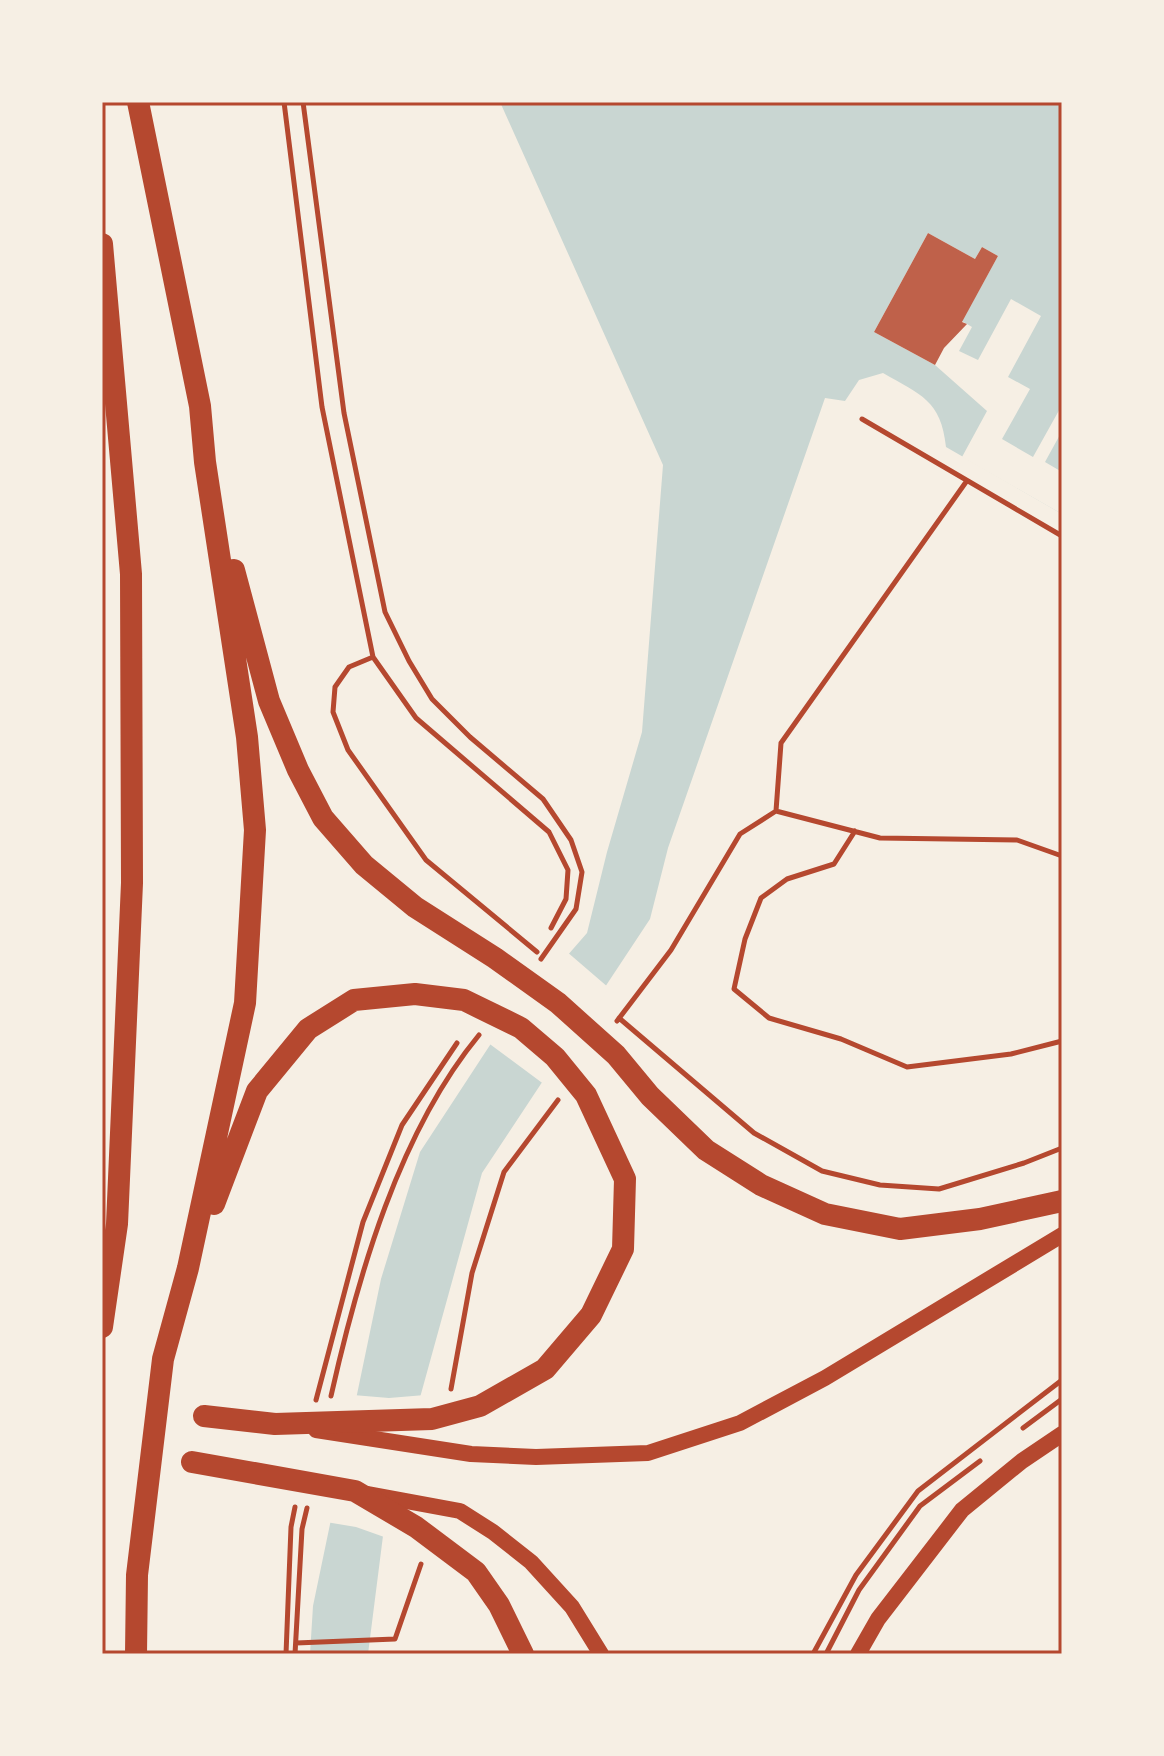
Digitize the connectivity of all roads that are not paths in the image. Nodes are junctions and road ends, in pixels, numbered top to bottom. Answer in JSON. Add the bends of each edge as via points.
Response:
{"nodes":[{"id":1,"x":138,"y":102,"type":"edge"},
{"id":2,"x":102,"y":244,"type":"edge"},
{"id":3,"x":205,"y":462,"type":"junction"},
{"id":4,"x":1062,"y":1201,"type":"edge"},
{"id":5,"x":1062,"y":1235,"type":"edge"},
{"id":6,"x":188,"y":1268,"type":"junction"},
{"id":7,"x":102,"y":1327,"type":"edge"},
{"id":8,"x":204,"y":1416,"type":"dead end"},
{"id":9,"x":275,"y":1424,"type":"junction"},
{"id":10,"x":1062,"y":1434,"type":"edge"},
{"id":11,"x":192,"y":1462,"type":"dead end"},
{"id":12,"x":355,"y":1491,"type":"junction"},
{"id":13,"x":136,"y":1654,"type":"edge"},
{"id":14,"x":523,"y":1654,"type":"edge"},
{"id":15,"x":601,"y":1654,"type":"edge"},
{"id":16,"x":858,"y":1654,"type":"edge"}],
"edges":[{"from":1,"to":3,"type":"highway","via":[[200,406]]},
{"from":2,"to":7,"type":"highway","via":[[131,574],[132,883],[117,1224]]},
{"from":3,"to":4,"type":"highway","via":[[269,701],[323,818],[364,865],[415,907],[558,1003],[706,1150],[761,1185],[825,1214],[900,1229]]},
{"from":3,"to":6,"type":"highway","via":[[247,737],[255,830],[245,1003]]},
{"from":5,"to":9,"type":"main road","via":[[740,1423],[648,1453],[471,1454]]},
{"from":6,"to":9,"type":"highway","via":[[257,1091],[308,1029],[354,1000],[415,994],[464,1000],[521,1028],[555,1057],[586,1095],[625,1179],[623,1249],[591,1315],[545,1369],[480,1406],[432,1419]]},
{"from":6,"to":13,"type":"highway","via":[[163,1359],[137,1575]]},
{"from":8,"to":9,"type":"highway"},
{"from":10,"to":16,"type":"main road","via":[[962,1510],[878,1619]]},
{"from":11,"to":12,"type":"highway"},
{"from":12,"to":14,"type":"highway","via":[[416,1527],[476,1572]]},
{"from":12,"to":15,"type":"main road","via":[[460,1511],[493,1532],[531,1562],[572,1607]]}]}
